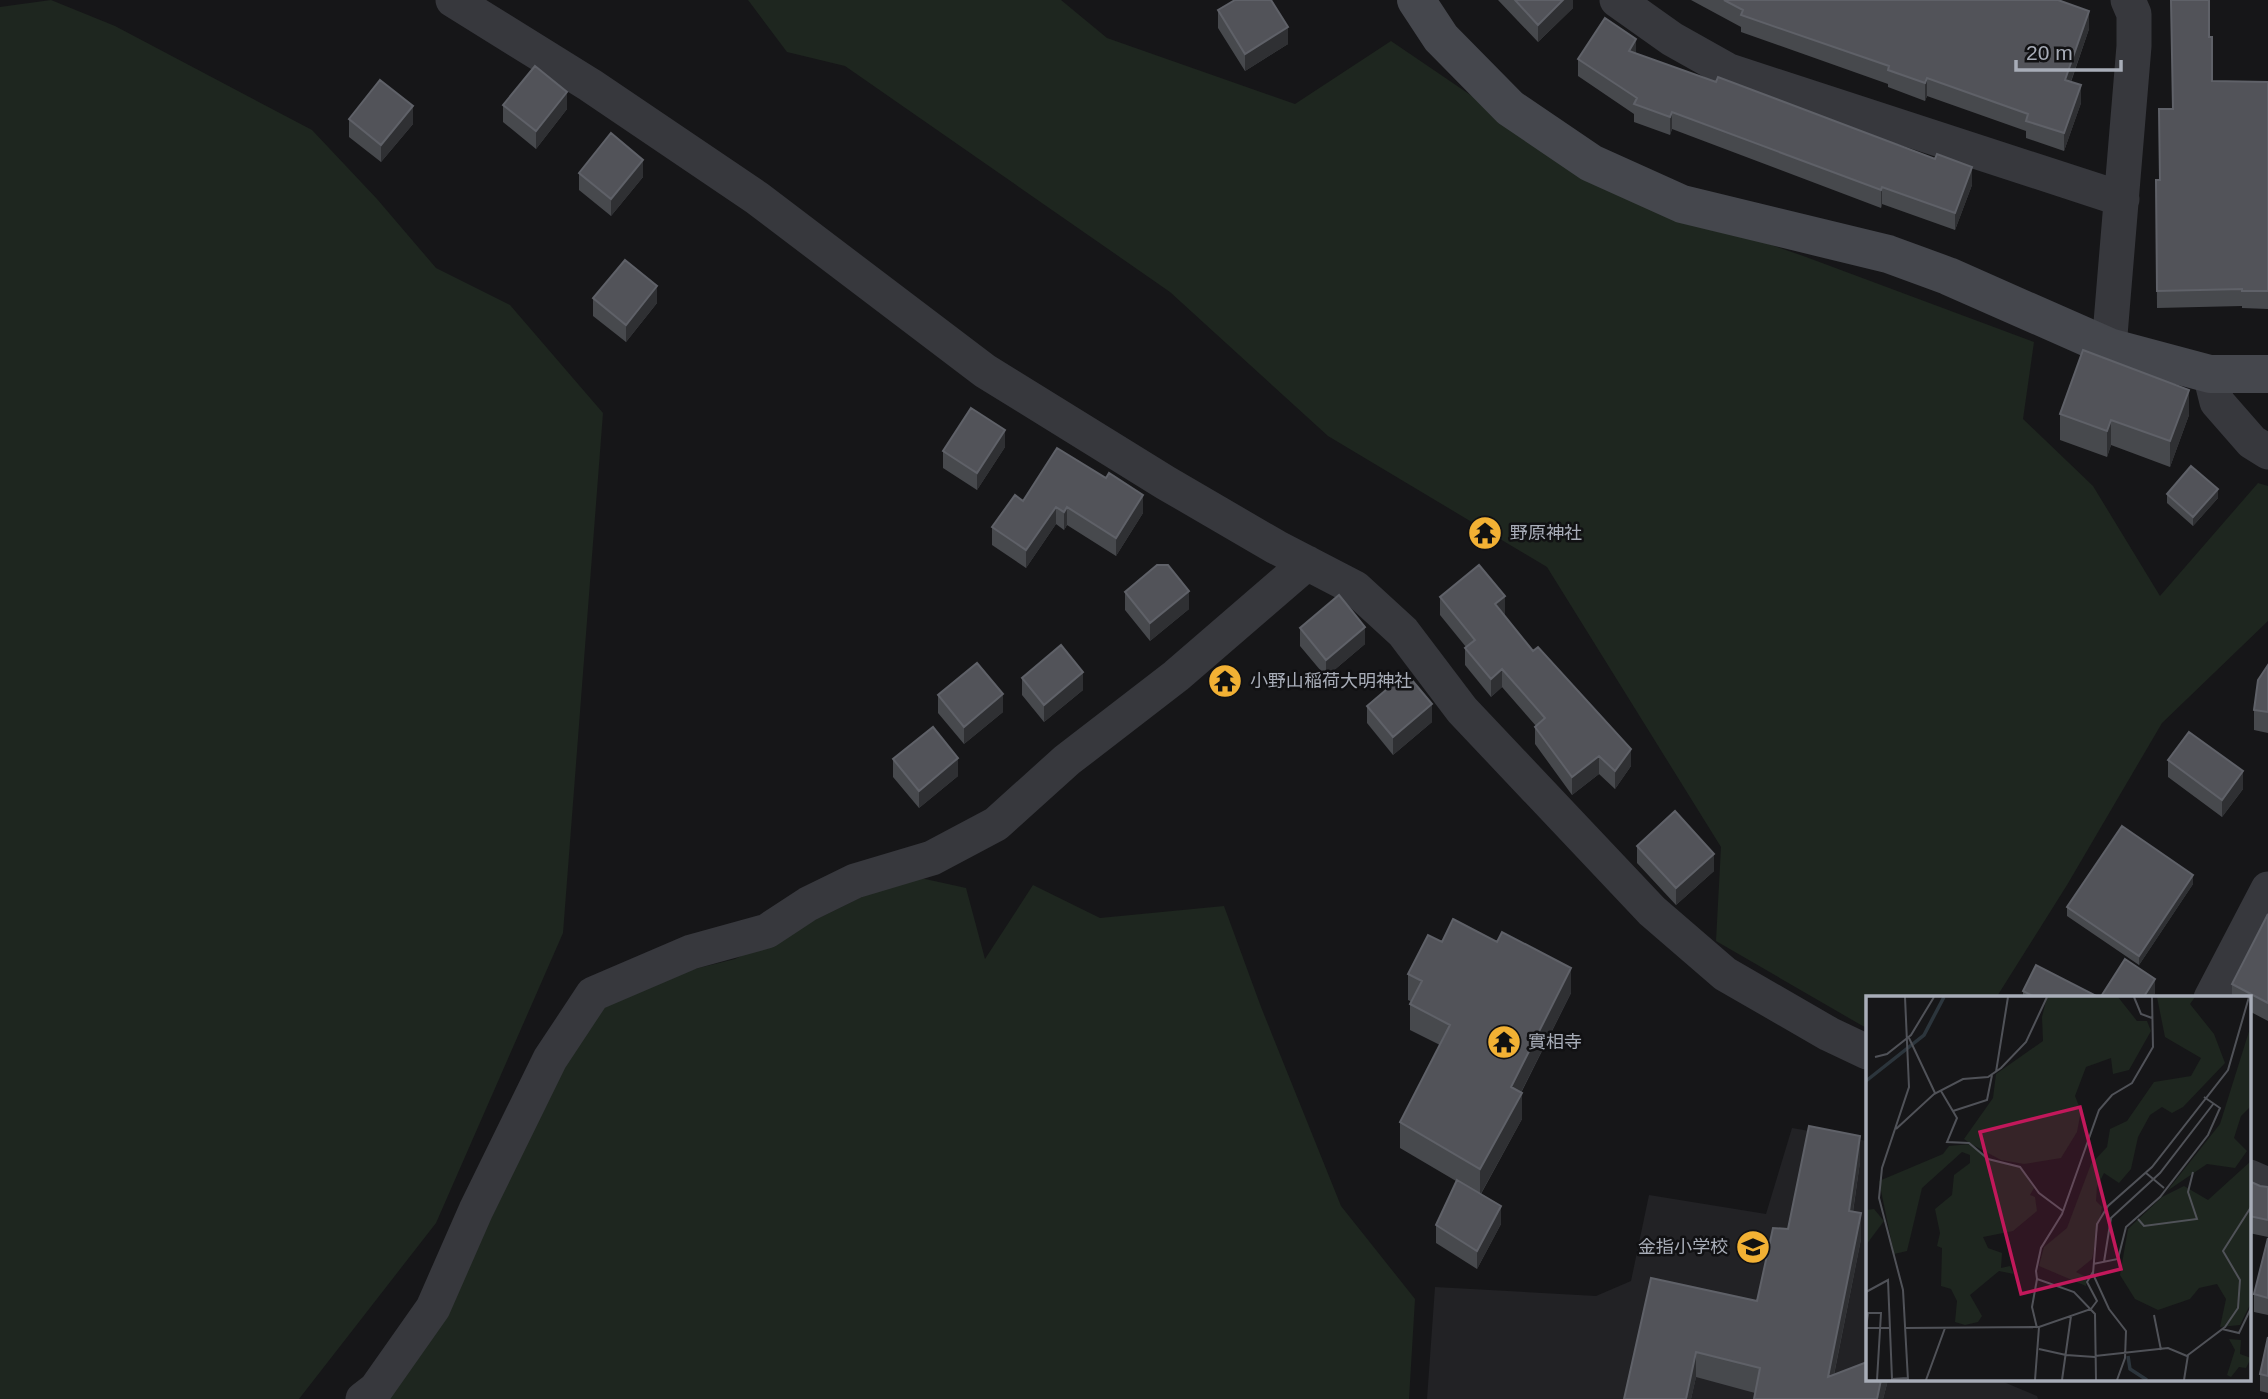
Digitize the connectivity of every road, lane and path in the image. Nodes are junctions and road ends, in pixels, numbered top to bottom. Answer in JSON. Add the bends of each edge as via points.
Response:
{"nodes":[{"id":1,"x":453,"y":0,"type":"edge"},
{"id":2,"x":1416,"y":0,"type":"edge"},
{"id":3,"x":1617,"y":0,"type":"edge"},
{"id":4,"x":2128,"y":0,"type":"edge"},
{"id":5,"x":2122,"y":199,"type":"junction"},
{"id":6,"x":2109,"y":347,"type":"junction"},
{"id":7,"x":2210,"y":374,"type":"junction"},
{"id":8,"x":2268,"y":374,"type":"edge"},
{"id":9,"x":2268,"y":452,"type":"edge"},
{"id":10,"x":1307,"y":563,"type":"junction"},
{"id":11,"x":2268,"y":889,"type":"edge"},
{"id":12,"x":2212,"y":996,"type":"edge"},
{"id":13,"x":1866,"y":1052,"type":"edge"},
{"id":14,"x":2250,"y":1177,"type":"edge"},
{"id":15,"x":2268,"y":1185,"type":"edge"},
{"id":16,"x":363,"y":1399,"type":"edge"}],
"edges":[{"from":1,"to":10,"type":"street","via":[[590,85],[757,198],[985,371]]},
{"from":2,"to":6,"type":"street","via":[[1441,38],[1510,108],[1591,163],[1682,204],[1888,254]]},
{"from":3,"to":5,"type":"street","via":[[1729,71]]},
{"from":4,"to":5,"type":"street","via":[[2134,14],[2134,46]]},
{"from":5,"to":6,"type":"street"},
{"from":6,"to":7,"type":"street"},
{"from":7,"to":8,"type":"street"},
{"from":7,"to":9,"type":"street","via":[[2217,402],[2252,442]]},
{"from":10,"to":13,"type":"street","via":[[1355,588],[1403,632],[1462,710],[1652,911],[1725,974]]},
{"from":10,"to":16,"type":"street","via":[[996,824],[932,858],[855,881],[767,931],[691,952],[593,994],[550,1059],[433,1308],[376,1389]]},
{"from":11,"to":12,"type":"street"},
{"from":14,"to":15,"type":"street"}]}
